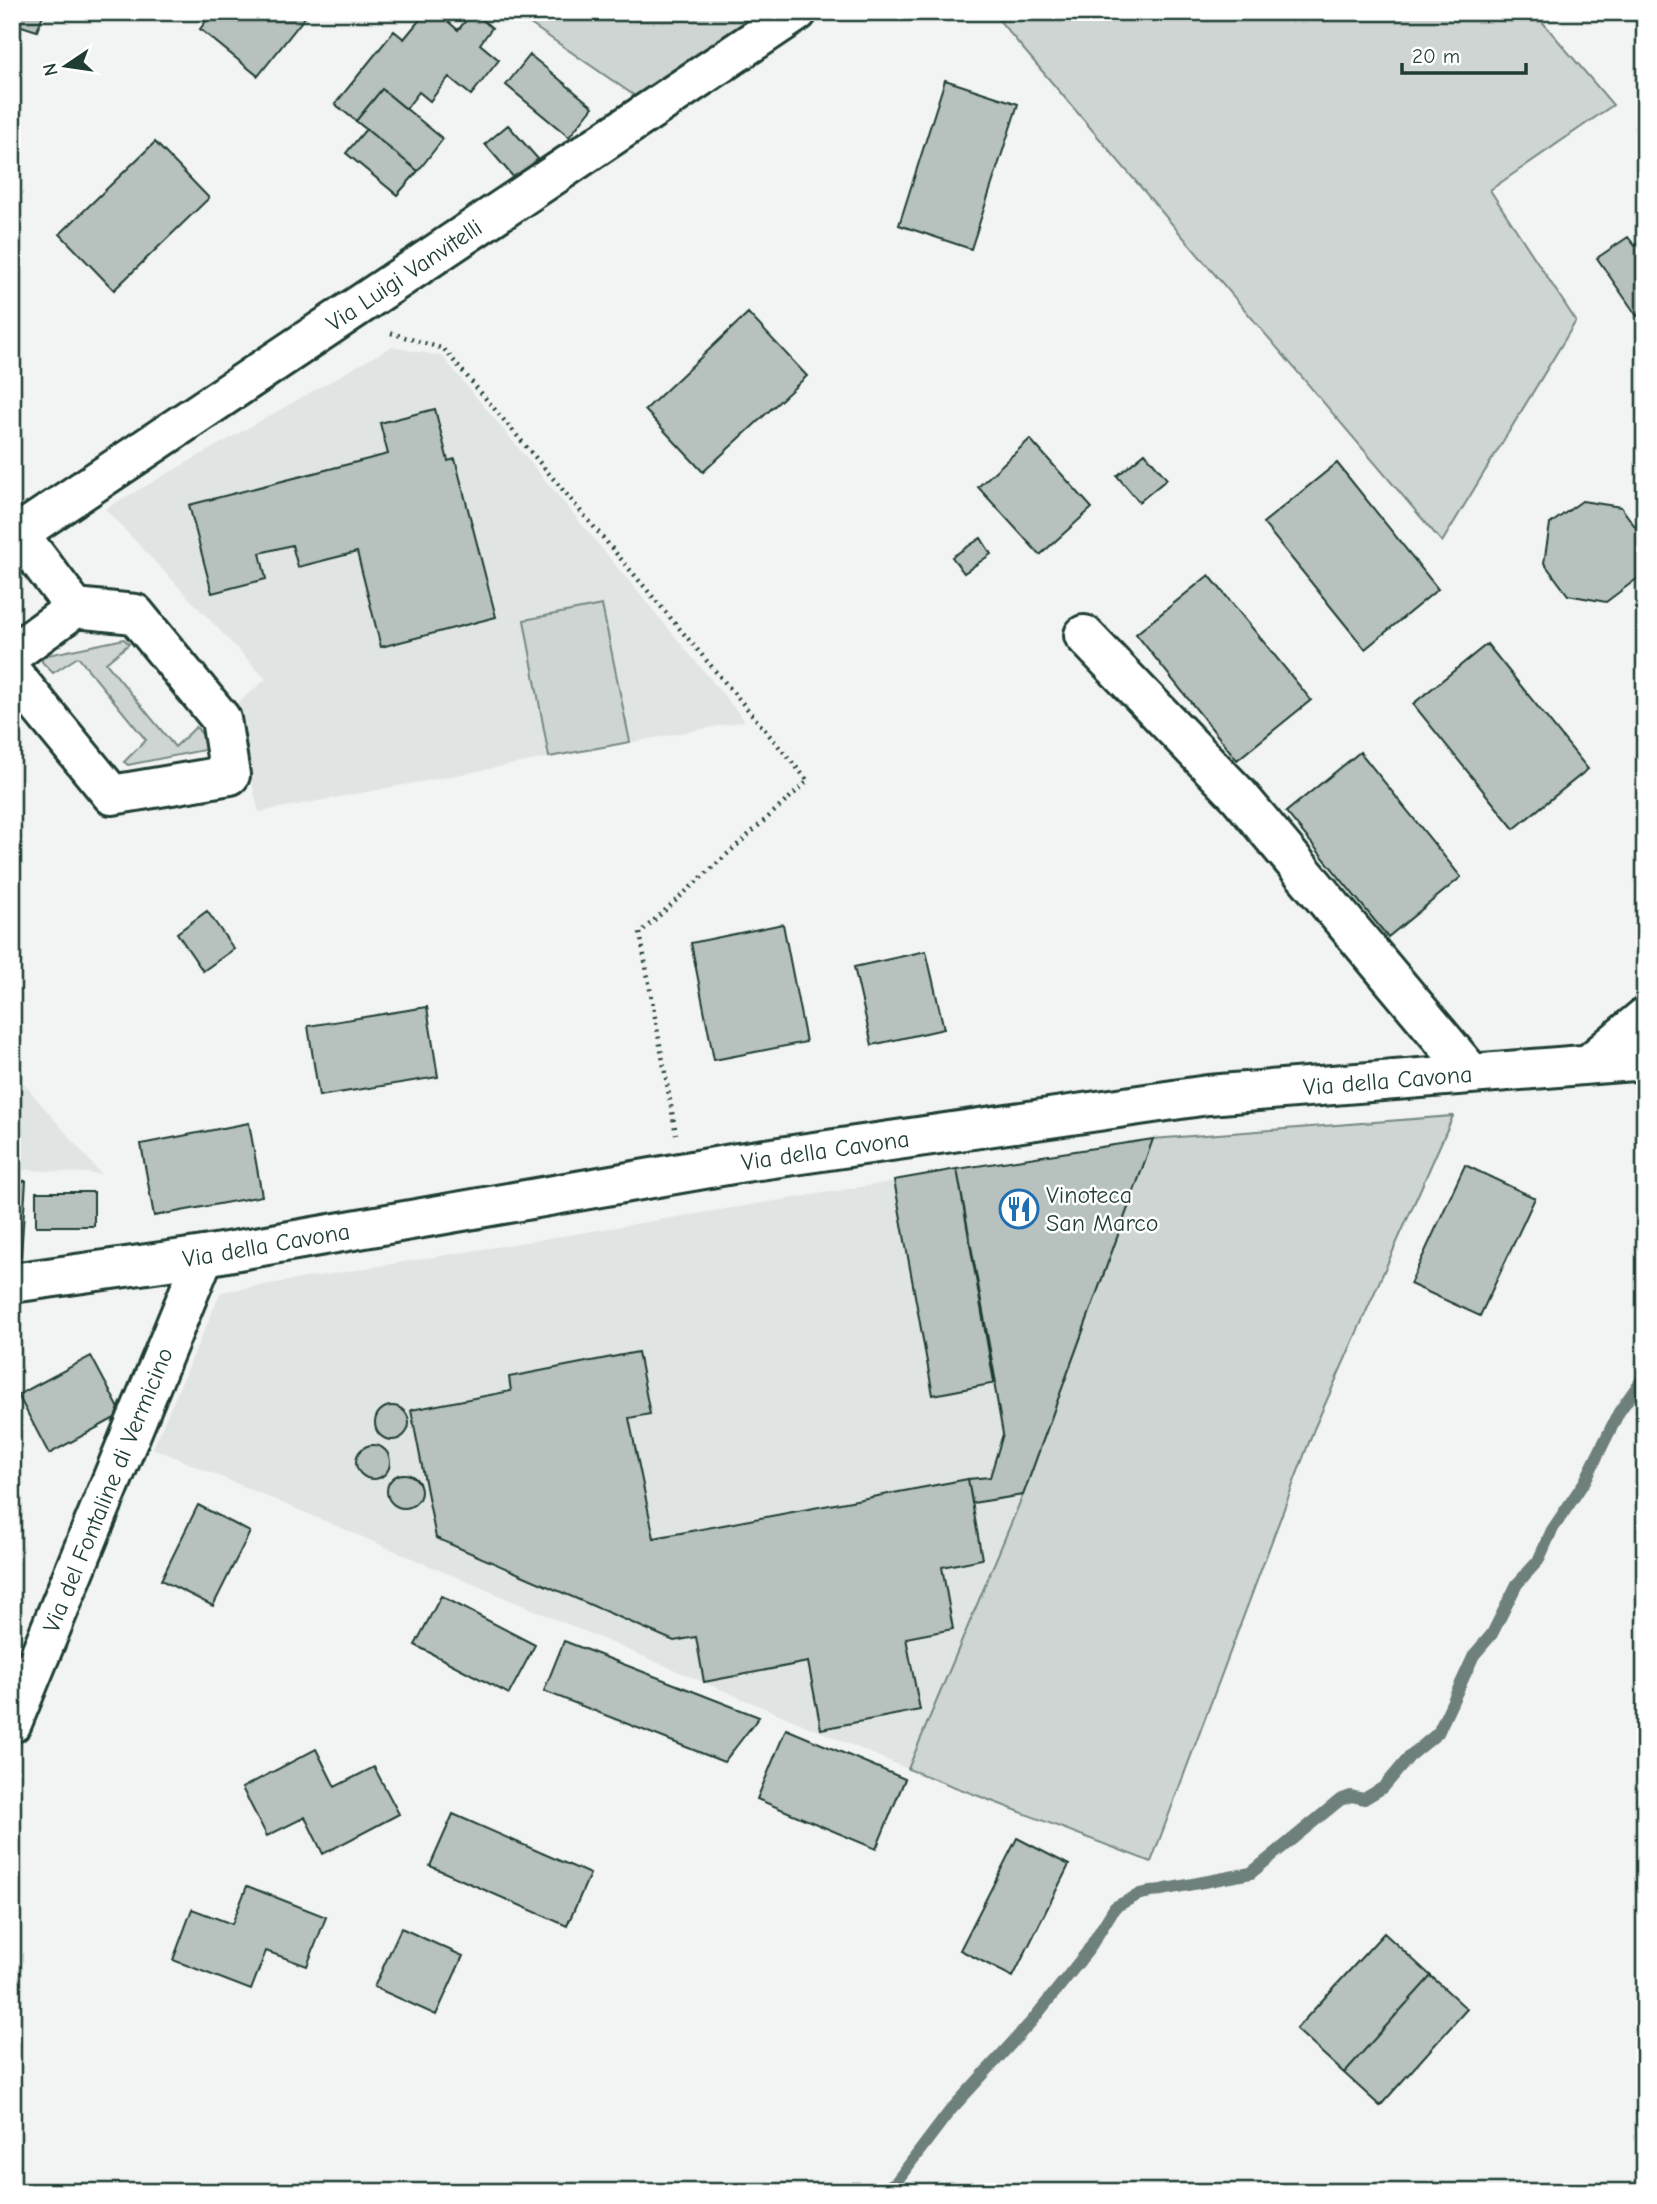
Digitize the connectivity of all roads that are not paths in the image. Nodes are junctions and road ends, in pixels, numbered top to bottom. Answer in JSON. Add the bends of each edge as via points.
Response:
{"nodes":[{"id":1,"x":797,"y":12,"type":"edge"},
{"id":2,"x":16,"y":536,"type":"edge"},
{"id":3,"x":75,"y":608,"type":"junction"},
{"id":4,"x":1084,"y":635,"type":"dead end"},
{"id":5,"x":12,"y":654,"type":"edge"},
{"id":6,"x":12,"y":673,"type":"edge"},
{"id":7,"x":1645,"y":1017,"type":"edge"},
{"id":8,"x":1645,"y":1060,"type":"edge"},
{"id":9,"x":1589,"y":1064,"type":"junction"},
{"id":10,"x":1471,"y":1073,"type":"junction"},
{"id":11,"x":204,"y":1256,"type":"junction"},
{"id":12,"x":12,"y":1283,"type":"edge"},
{"id":13,"x":12,"y":1723,"type":"edge"}],
"edges":[{"from":1,"to":2,"type":"main road","name":"Via Luigi Vanvitelli"},
{"from":2,"to":3,"type":"main road"},
{"from":3,"to":5,"type":"main road"},
{"from":3,"to":6,"type":"main road","via":[[135,614],[221,719],[230,775],[112,794]]},
{"from":4,"to":10,"type":"main road","via":[[1238,796]]},
{"from":7,"to":9,"type":"main road"},
{"from":8,"to":9,"type":"main road","name":"Via della Cavona"},
{"from":9,"to":10,"type":"main road","name":"Via della Cavona"},
{"from":10,"to":11,"type":"main road","name":"Via della Cavona","via":[[1208,1095],[684,1173]]},
{"from":11,"to":12,"type":"main road","name":"Via della Cavona"},
{"from":11,"to":13,"type":"main road","name":"Via del Fontaline di Vermicino"}]}
